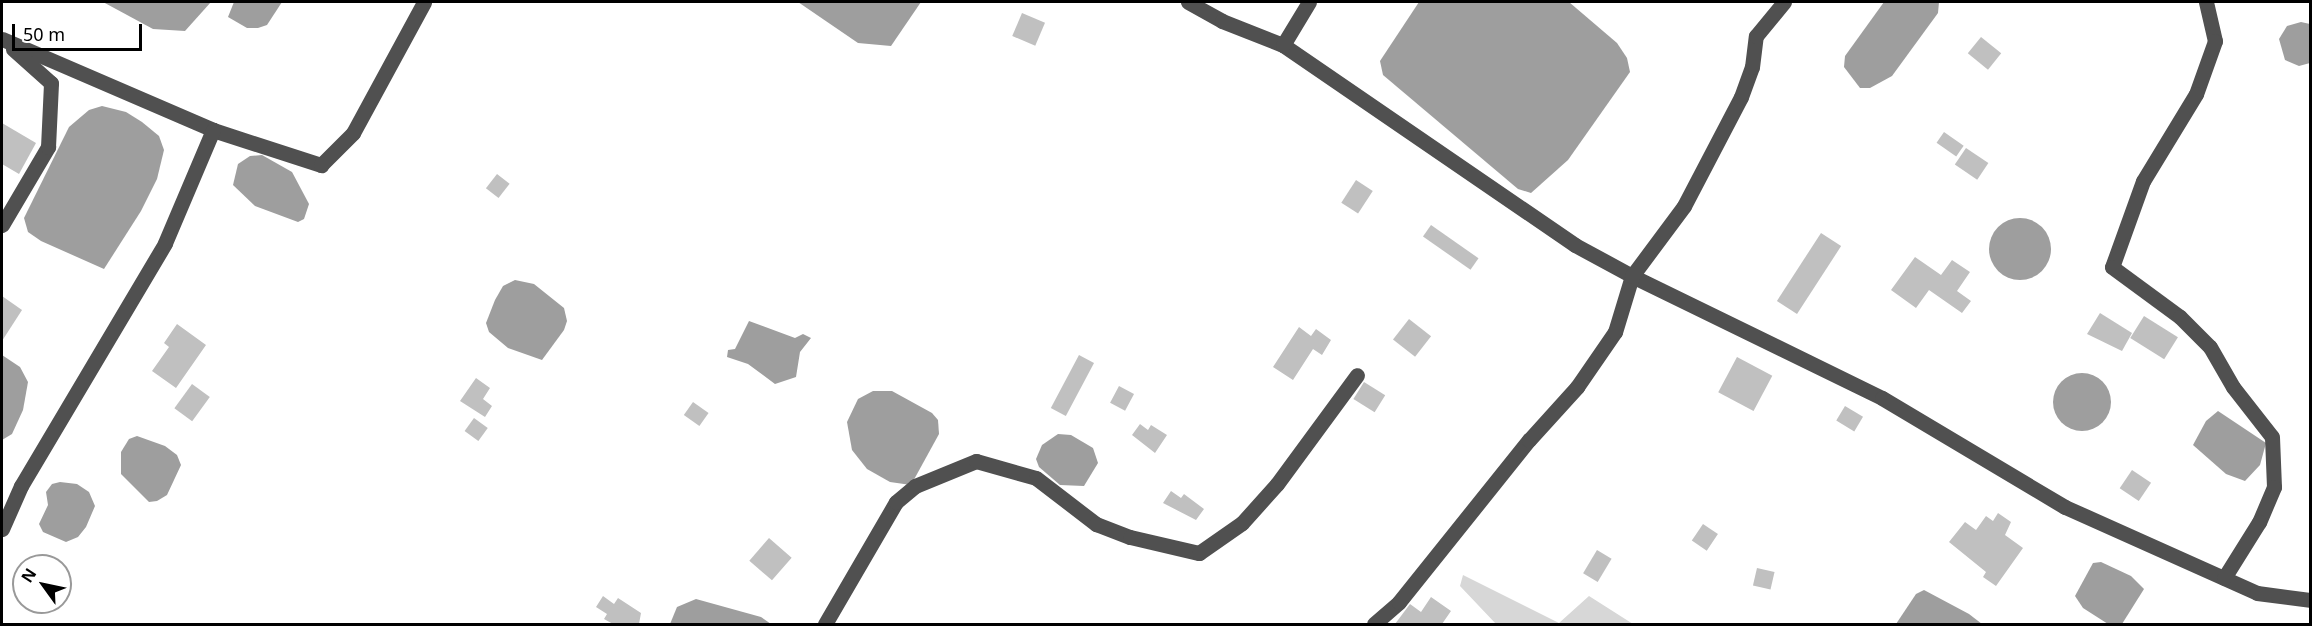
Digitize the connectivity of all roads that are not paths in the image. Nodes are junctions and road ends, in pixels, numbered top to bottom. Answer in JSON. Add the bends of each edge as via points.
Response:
{"nodes":[{"id":1,"x":424,"y":2,"type":"edge"},
{"id":2,"x":1188,"y":2,"type":"edge"},
{"id":3,"x":1309,"y":2,"type":"edge"},
{"id":4,"x":1784,"y":2,"type":"edge"},
{"id":5,"x":2206,"y":2,"type":"edge"},
{"id":6,"x":2,"y":39,"type":"edge"},
{"id":7,"x":1283,"y":45,"type":"junction"},
{"id":8,"x":213,"y":130,"type":"junction"},
{"id":9,"x":2,"y":225,"type":"edge"},
{"id":10,"x":1632,"y":276,"type":"junction"},
{"id":11,"x":1358,"y":375,"type":"dead end"},
{"id":12,"x":2,"y":529,"type":"edge"},
{"id":13,"x":2224,"y":579,"type":"junction"},
{"id":14,"x":2310,"y":600,"type":"edge"},
{"id":15,"x":825,"y":624,"type":"edge"},
{"id":16,"x":1374,"y":624,"type":"edge"}],
"edges":[{"from":1,"to":8,"type":"street","via":[[353,133],[321,165]]},
{"from":2,"to":7,"type":"street","via":[[1222,21]]},
{"from":3,"to":7,"type":"street"},
{"from":4,"to":10,"type":"street","via":[[1756,36],[1752,67],[1741,97],[1683,207]]},
{"from":5,"to":13,"type":"street","via":[[2215,41],[2196,94],[2143,181],[2112,267],[2180,317],[2210,347],[2233,387],[2272,437],[2274,487],[2259,522]]},
{"from":6,"to":8,"type":"street"},
{"from":6,"to":9,"type":"street","via":[[51,83],[48,147]]},
{"from":7,"to":10,"type":"street","via":[[1575,245]]},
{"from":8,"to":12,"type":"street","via":[[165,243],[21,486]]},
{"from":10,"to":13,"type":"street","via":[[1882,398],[2065,507]]},
{"from":10,"to":16,"type":"street","via":[[1615,332],[1577,387],[1529,440],[1399,602]]},
{"from":11,"to":15,"type":"street","via":[[1277,484],[1242,523],[1198,553],[1130,537],[1096,524],[1036,478],[976,461],[932,478],[896,502]]},
{"from":13,"to":14,"type":"street","via":[[2257,593]]}]}
